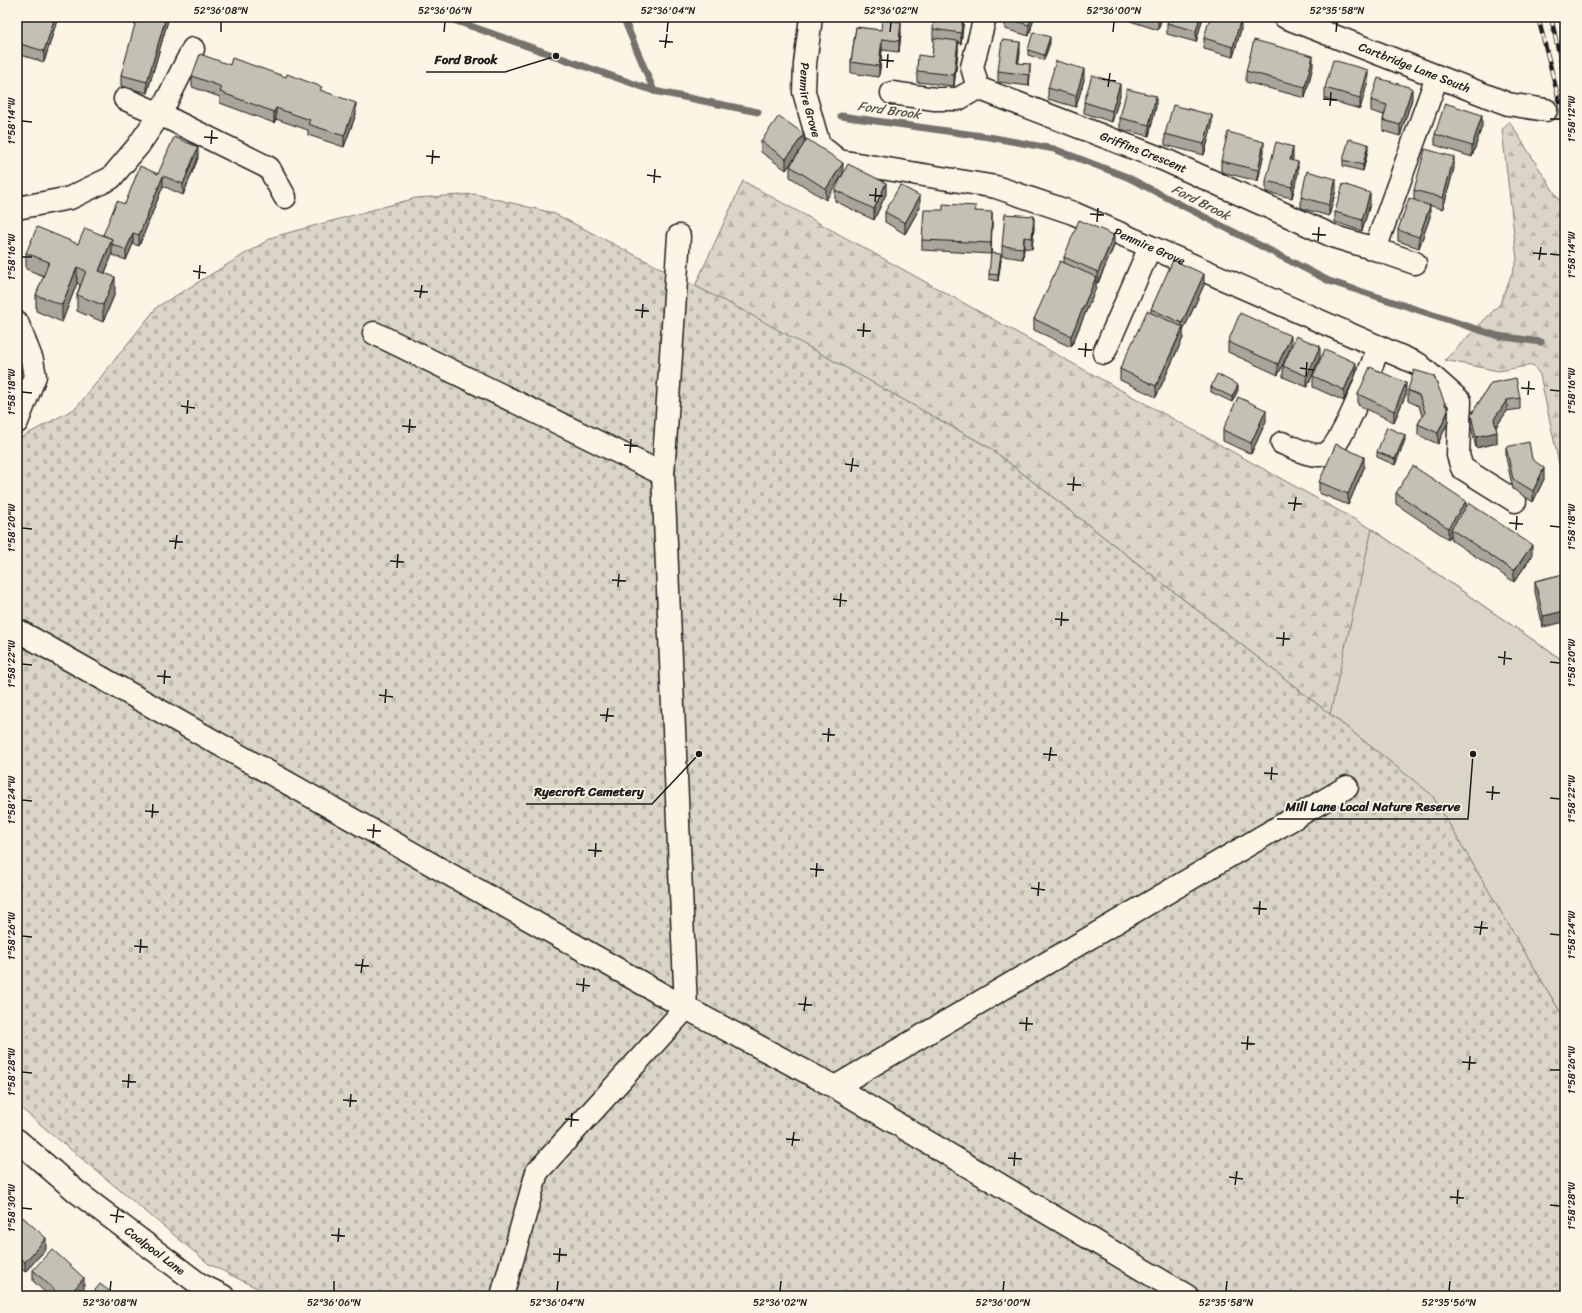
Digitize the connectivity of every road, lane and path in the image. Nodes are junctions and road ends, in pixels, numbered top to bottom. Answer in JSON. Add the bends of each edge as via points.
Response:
{"nodes":[{"id":1,"x":811,"y":17,"type":"edge"},
{"id":2,"x":985,"y":17,"type":"edge"},
{"id":3,"x":1285,"y":17,"type":"edge"},
{"id":4,"x":193,"y":50,"type":"dead end"},
{"id":5,"x":1437,"y":77,"type":"junction"},
{"id":6,"x":978,"y":88,"type":"junction"},
{"id":7,"x":892,"y":93,"type":"dead end"},
{"id":8,"x":125,"y":99,"type":"dead end"},
{"id":9,"x":1546,"y":110,"type":"tunnel mouth"},
{"id":10,"x":160,"y":114,"type":"junction"},
{"id":11,"x":284,"y":197,"type":"dead end"},
{"id":12,"x":17,"y":208,"type":"edge"},
{"id":13,"x":679,"y":236,"type":"dead end"},
{"id":14,"x":1150,"y":247,"type":"junction"},
{"id":15,"x":1375,"y":249,"type":"junction"},
{"id":16,"x":1415,"y":263,"type":"dead end"},
{"id":17,"x":17,"y":322,"type":"edge"},
{"id":18,"x":374,"y":333,"type":"dead end"},
{"id":19,"x":1379,"y":347,"type":"junction"},
{"id":20,"x":1104,"y":353,"type":"dead end"},
{"id":21,"x":24,"y":359,"type":"edge"},
{"id":22,"x":17,"y":422,"type":"edge"},
{"id":23,"x":1282,"y":443,"type":"dead end"},
{"id":24,"x":663,"y":474,"type":"junction"},
{"id":25,"x":1516,"y":501,"type":"dead end"},
{"id":26,"x":17,"y":630,"type":"edge"},
{"id":27,"x":1347,"y":787,"type":"dead end"},
{"id":28,"x":686,"y":1008,"type":"junction"},
{"id":29,"x":835,"y":1087,"type":"junction"},
{"id":30,"x":17,"y":1140,"type":"edge"},
{"id":31,"x":223,"y":1296,"type":"edge"},
{"id":32,"x":502,"y":1296,"type":"edge"},
{"id":33,"x":1187,"y":1296,"type":"edge"}],
"edges":[{"from":1,"to":14,"type":"street","name":"Penmire Grove","via":[[804,92],[819,145],[839,161],[996,187],[1073,213]]},
{"from":2,"to":6,"type":"street","via":[[972,67]]},
{"from":3,"to":5,"type":"street","name":"Cartbridge Lane South"},
{"from":4,"to":10,"type":"street"},
{"from":5,"to":9,"type":"street","name":"Cartbridge Lane South","via":[[1508,104]]},
{"from":5,"to":15,"type":"street"},
{"from":6,"to":7,"type":"street","via":[[958,99],[935,99]]},
{"from":6,"to":15,"type":"street","name":"Griffins Crescent","via":[[1165,160],[1335,237]]},
{"from":8,"to":10,"type":"street"},
{"from":10,"to":11,"type":"street","via":[[269,168]]},
{"from":10,"to":12,"type":"street","via":[[111,178],[70,198]]},
{"from":13,"to":24,"type":"street"},
{"from":14,"to":19,"type":"street","name":"Penmire Grove"},
{"from":14,"to":20,"type":"street"},
{"from":15,"to":16,"type":"street","name":"Griffins Crescent"},
{"from":17,"to":21,"type":"street"},
{"from":18,"to":24,"type":"street"},
{"from":19,"to":23,"type":"street","via":[[1335,446],[1327,453],[1317,455]]},
{"from":19,"to":25,"type":"street","name":"Penmire Grove","via":[[1418,364],[1460,401],[1458,455],[1462,468]]},
{"from":21,"to":22,"type":"street","via":[[35,376]]},
{"from":24,"to":28,"type":"street"},
{"from":26,"to":28,"type":"street"},
{"from":27,"to":29,"type":"street"},
{"from":28,"to":29,"type":"street"},
{"from":28,"to":32,"type":"street","via":[[538,1172]]},
{"from":29,"to":33,"type":"street"},
{"from":30,"to":31,"type":"street","name":"Coalpool Lane","via":[[77,1192],[192,1280]]}]}
